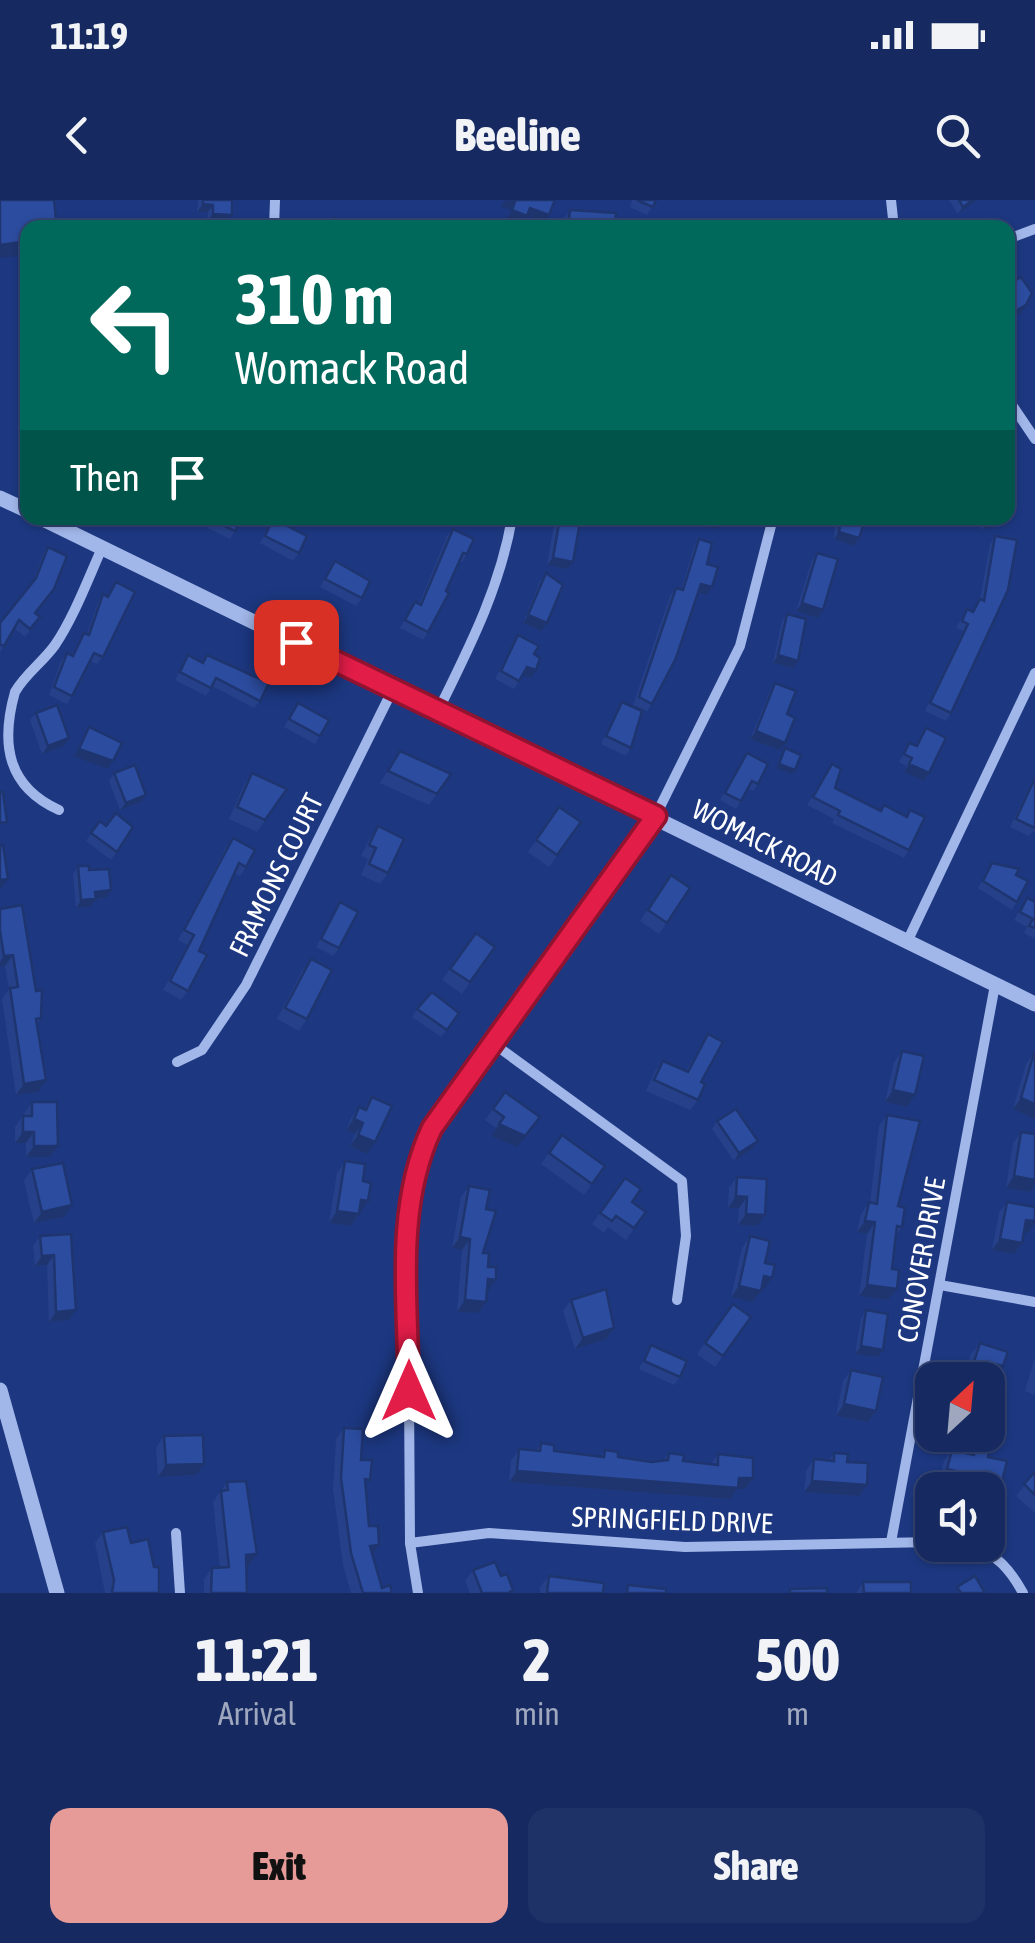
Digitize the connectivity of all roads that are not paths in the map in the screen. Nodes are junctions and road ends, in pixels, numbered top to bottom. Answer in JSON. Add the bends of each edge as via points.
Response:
{"nodes":[{"id":1,"x":1015,"y":409,"type":"edge"},
{"id":2,"x":1035,"y":439,"type":"edge"},
{"id":3,"x":54,"y":525,"type":"edge"},
{"id":4,"x":511,"y":525,"type":"edge"},
{"id":5,"x":771,"y":525,"type":"edge"},
{"id":6,"x":102,"y":548,"type":"junction"},
{"id":7,"x":1035,"y":673,"type":"edge"},
{"id":8,"x":393,"y":689,"type":"junction"},
{"id":9,"x":1022,"y":702,"type":"junction"},
{"id":10,"x":1035,"y":708,"type":"edge"},
{"id":11,"x":438,"y":711,"type":"junction"},
{"id":12,"x":59,"y":810,"type":"dead end"},
{"id":13,"x":656,"y":816,"type":"junction"},
{"id":14,"x":907,"y":942,"type":"junction"},
{"id":15,"x":995,"y":985,"type":"junction"},
{"id":16,"x":1035,"y":1004,"type":"edge"},
{"id":17,"x":494,"y":1044,"type":"junction"},
{"id":18,"x":177,"y":1062,"type":"dead end"},
{"id":19,"x":940,"y":1285,"type":"junction"},
{"id":20,"x":677,"y":1300,"type":"dead end"},
{"id":21,"x":1035,"y":1302,"type":"edge"},
{"id":22,"x":0,"y":1390,"type":"edge"},
{"id":23,"x":176,"y":1533,"type":"dead end"},
{"id":24,"x":891,"y":1542,"type":"junction"},
{"id":25,"x":915,"y":1542,"type":"edge"},
{"id":26,"x":410,"y":1543,"type":"junction"},
{"id":27,"x":999,"y":1562,"type":"edge"},
{"id":28,"x":56,"y":1593,"type":"edge"},
{"id":29,"x":180,"y":1593,"type":"edge"},
{"id":30,"x":418,"y":1593,"type":"edge"},
{"id":31,"x":1023,"y":1593,"type":"edge"}],
"edges":[{"from":1,"to":2,"type":"street"},
{"from":3,"to":6,"type":"street","name":"WOMACK ROAD"},
{"from":4,"to":11,"type":"street","via":[[485,616]]},
{"from":5,"to":13,"type":"street","via":[[740,646]]},
{"from":6,"to":8,"type":"street","name":"WOMACK ROAD"},
{"from":6,"to":12,"type":"street","via":[[55,645],[16,690],[4,723],[6,761],[17,784]]},
{"from":7,"to":9,"type":"street"},
{"from":8,"to":11,"type":"street","name":"WOMACK ROAD"},
{"from":8,"to":18,"type":"street","name":"FRAMONS COURT","via":[[246,986],[202,1050]]},
{"from":9,"to":10,"type":"street"},
{"from":9,"to":14,"type":"street"},
{"from":11,"to":13,"type":"street","name":"WOMACK ROAD"},
{"from":13,"to":14,"type":"street","name":"WOMACK ROAD"},
{"from":13,"to":17,"type":"street"},
{"from":14,"to":15,"type":"street","name":"WOMACK ROAD"},
{"from":15,"to":16,"type":"street","name":"WOMACK ROAD"},
{"from":15,"to":19,"type":"street","name":"CONOVER DRIVE"},
{"from":17,"to":20,"type":"street","via":[[682,1181],[686,1236]]},
{"from":17,"to":26,"type":"street","via":[[432,1128],[410,1188]]},
{"from":19,"to":21,"type":"street"},
{"from":19,"to":24,"type":"street","name":"CONOVER DRIVE"},
{"from":22,"to":28,"type":"street"},
{"from":23,"to":29,"type":"street"},
{"from":24,"to":25,"type":"street","name":"SPRINGFIELD DRIVE"},
{"from":24,"to":26,"type":"street","name":"SPRINGFIELD DRIVE","via":[[685,1547],[489,1533]]},
{"from":26,"to":30,"type":"street"},
{"from":27,"to":31,"type":"street"}]}
